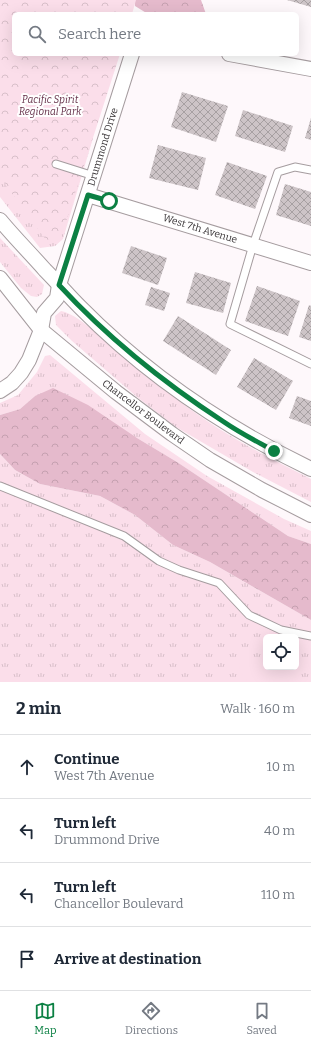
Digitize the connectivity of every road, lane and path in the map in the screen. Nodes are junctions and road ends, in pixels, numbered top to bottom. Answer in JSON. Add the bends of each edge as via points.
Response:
{"nodes":[{"id":1,"x":131,"y":56,"type":"edge"},
{"id":2,"x":240,"y":56,"type":"edge"},
{"id":3,"x":311,"y":69,"type":"edge"},
{"id":4,"x":56,"y":164,"type":"dead end"},
{"id":5,"x":311,"y":170,"type":"edge"},
{"id":6,"x":94,"y":176,"type":"junction"},
{"id":7,"x":88,"y":195,"type":"junction"},
{"id":8,"x":0,"y":220,"type":"edge"},
{"id":9,"x":253,"y":245,"type":"junction"},
{"id":10,"x":311,"y":263,"type":"edge"},
{"id":11,"x":2,"y":285,"type":"edge"},
{"id":12,"x":59,"y":285,"type":"junction"},
{"id":13,"x":41,"y":330,"type":"junction"},
{"id":14,"x":311,"y":364,"type":"edge"},
{"id":15,"x":0,"y":391,"type":"edge"},
{"id":16,"x":311,"y":469,"type":"edge"},
{"id":17,"x":0,"y":486,"type":"edge"},
{"id":18,"x":311,"y":515,"type":"edge"},
{"id":19,"x":311,"y":636,"type":"edge"}],
"edges":[{"from":1,"to":6,"type":"street","name":"Drummond Drive"},
{"from":2,"to":3,"type":"street"},
{"from":4,"to":6,"type":"lane"},
{"from":5,"to":9,"type":"lane","via":[[295,167],[278,172]]},
{"from":6,"to":7,"type":"street","name":"Drummond Drive"},
{"from":7,"to":9,"type":"street","name":"West 7th Avenue"},
{"from":7,"to":12,"type":"street","name":"Drummond Drive"},
{"from":8,"to":12,"type":"street"},
{"from":9,"to":10,"type":"street","name":"West 7th Avenue"},
{"from":9,"to":14,"type":"lane","via":[[230,324]]},
{"from":11,"to":13,"type":"street","name":"Chancellor Boulevard"},
{"from":12,"to":13,"type":"street","name":"Drummond Drive","via":[[56,298],[44,313]]},
{"from":12,"to":16,"type":"street","via":[[127,351],[178,390],[226,423]]},
{"from":13,"to":15,"type":"street","name":"Drummond Drive","via":[[21,373]]},
{"from":13,"to":18,"type":"street","name":"Chancellor Boulevard","via":[[116,392],[204,456]]},
{"from":17,"to":19,"type":"lane","via":[[124,536],[159,560],[179,570],[219,583],[249,615],[281,630]]}]}
